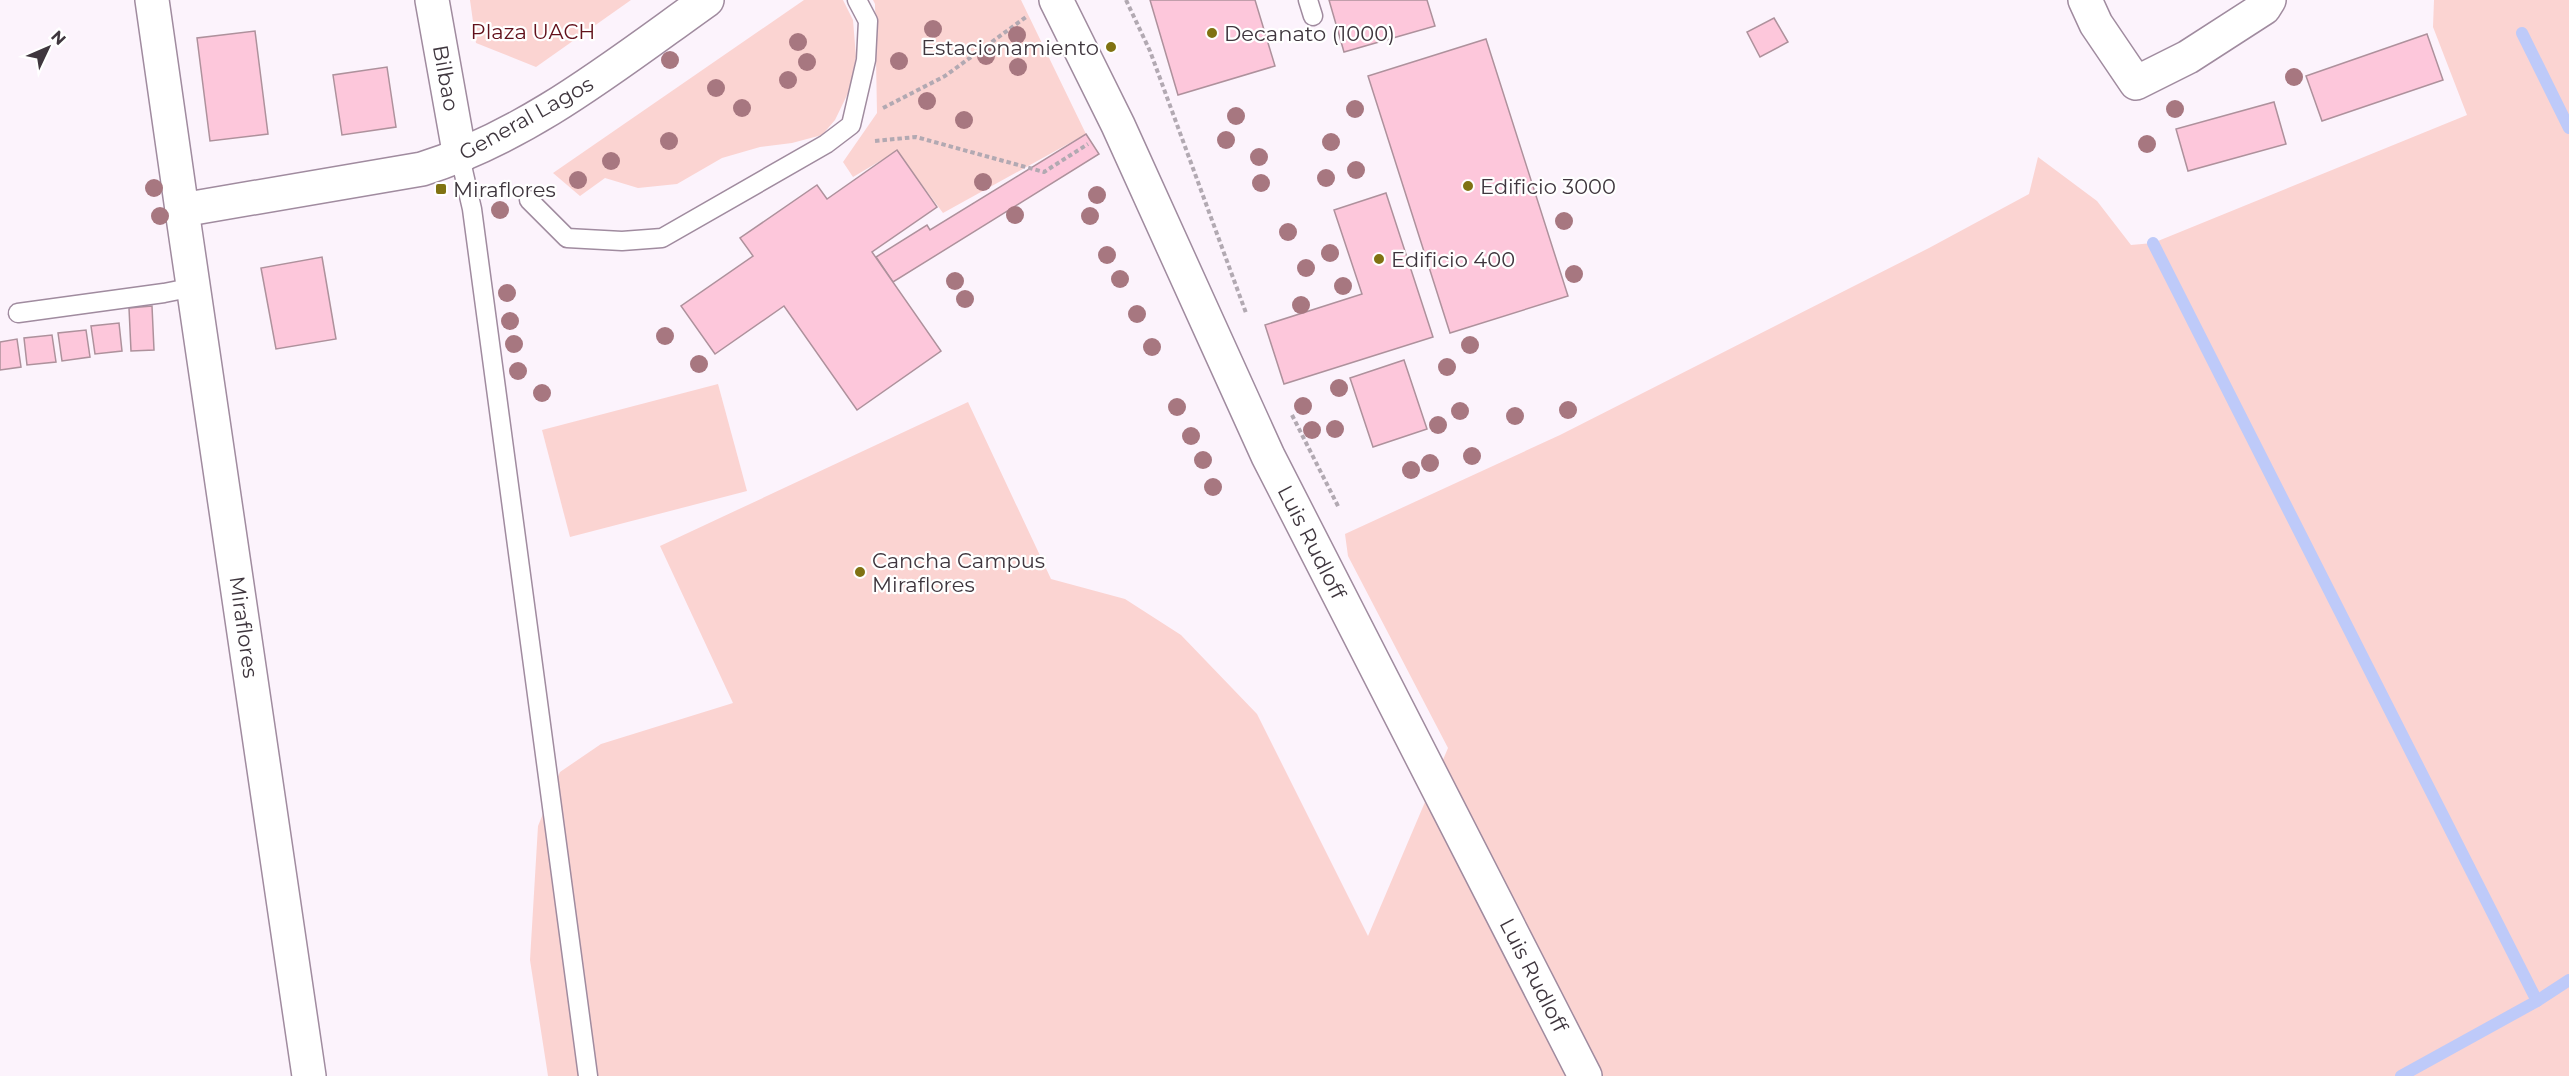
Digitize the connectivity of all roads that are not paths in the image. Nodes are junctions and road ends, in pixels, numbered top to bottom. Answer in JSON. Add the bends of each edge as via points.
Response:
{"nodes":[{"id":1,"x":152,"y":0,"type":"edge"},
{"id":2,"x":432,"y":0,"type":"edge"},
{"id":3,"x":707,"y":0,"type":"edge"},
{"id":4,"x":857,"y":0,"type":"edge"},
{"id":5,"x":2085,"y":0,"type":"edge"},
{"id":6,"x":2270,"y":0,"type":"edge"},
{"id":7,"x":1042,"y":7,"type":"edge"},
{"id":8,"x":460,"y":157,"type":"junction"},
{"id":9,"x":529,"y":200,"type":"dead end"},
{"id":10,"x":182,"y":210,"type":"junction"},
{"id":11,"x":194,"y":287,"type":"junction"},
{"id":12,"x":18,"y":313,"type":"dead end"},
{"id":13,"x":309,"y":1076,"type":"edge"},
{"id":14,"x":588,"y":1076,"type":"edge"},
{"id":15,"x":1585,"y":1076,"type":"edge"}],
"edges":[{"from":1,"to":10,"type":"street","name":"Miraflores"},
{"from":2,"to":8,"type":"street","name":"Bilbao"},
{"from":3,"to":8,"type":"street","name":"General Lagos","via":[[581,90]]},
{"from":4,"to":9,"type":"lane","via":[[868,21],[866,60],[851,125],[826,144],[662,238],[567,238]]},
{"from":5,"to":6,"type":"street","via":[[2096,24],[2136,83],[2188,57],[2264,8]]},
{"from":7,"to":15,"type":"street","name":"Luis Rudloff","via":[[1118,125],[1268,456]]},
{"from":8,"to":10,"type":"street","name":"General Lagos","via":[[422,169]]},
{"from":8,"to":14,"type":"lane","via":[[472,209]]},
{"from":10,"to":11,"type":"street","name":"Miraflores"},
{"from":11,"to":12,"type":"lane"},
{"from":11,"to":13,"type":"street","name":"Miraflores"}]}
